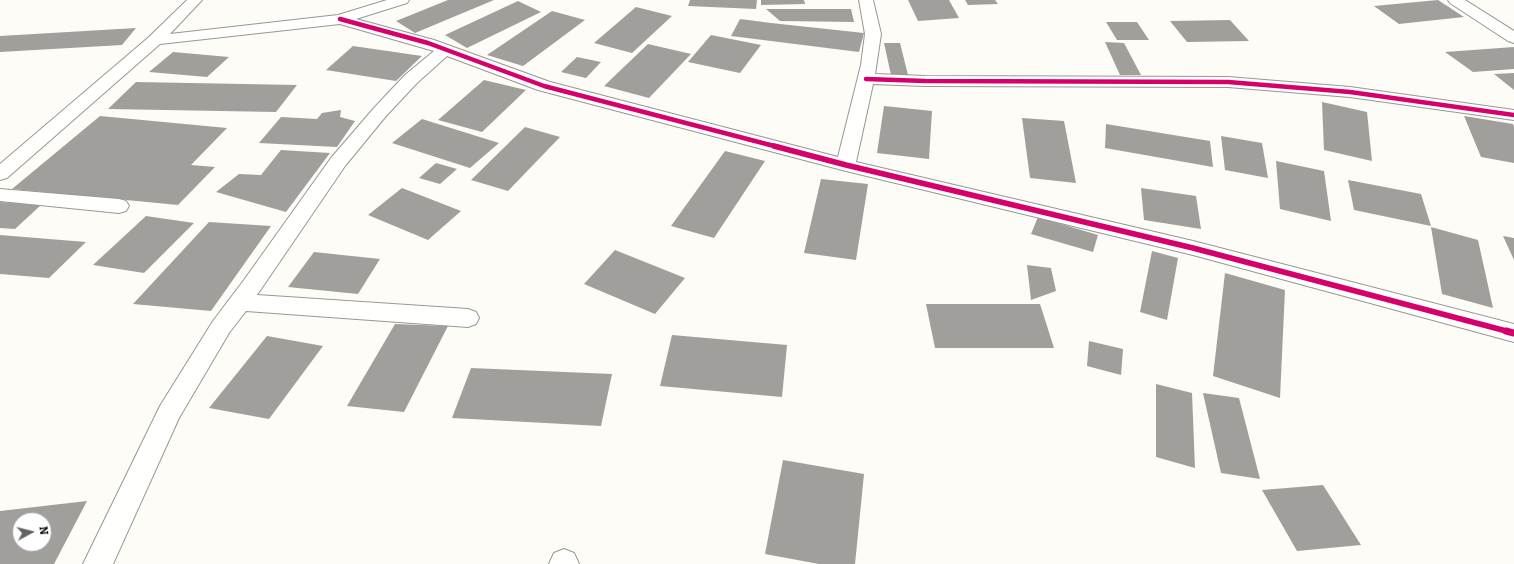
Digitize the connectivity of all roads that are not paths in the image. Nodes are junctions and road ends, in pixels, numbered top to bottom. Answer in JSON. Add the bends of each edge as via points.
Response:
{"nodes":[{"id":1,"x":195,"y":0,"type":"edge"},
{"id":2,"x":402,"y":0,"type":"edge"},
{"id":3,"x":866,"y":0,"type":"edge"},
{"id":4,"x":1455,"y":0,"type":"edge"},
{"id":5,"x":340,"y":19,"type":"junction"},
{"id":6,"x":1514,"y":38,"type":"edge"},
{"id":7,"x":154,"y":40,"type":"junction"},
{"id":8,"x":445,"y":49,"type":"junction"},
{"id":9,"x":866,"y":79,"type":"junction"},
{"id":10,"x":1514,"y":115,"type":"edge"},
{"id":11,"x":846,"y":165,"type":"junction"},
{"id":12,"x":0,"y":174,"type":"edge"},
{"id":13,"x":0,"y":194,"type":"edge"},
{"id":14,"x":119,"y":206,"type":"dead end"},
{"id":15,"x":240,"y":302,"type":"junction"},
{"id":16,"x":468,"y":318,"type":"dead end"},
{"id":17,"x":1514,"y":333,"type":"edge"},
{"id":18,"x":98,"y":564,"type":"edge"}],
"edges":[{"from":1,"to":7,"type":"street"},
{"from":2,"to":5,"type":"street"},
{"from":3,"to":9,"type":"street","via":[[872,34]]},
{"from":4,"to":6,"type":"street"},
{"from":5,"to":7,"type":"street"},
{"from":5,"to":8,"type":"street"},
{"from":7,"to":12,"type":"street"},
{"from":8,"to":11,"type":"street","via":[[544,86]]},
{"from":8,"to":15,"type":"street","via":[[380,112],[338,162]]},
{"from":9,"to":10,"type":"street","via":[[1228,82],[1350,92]]},
{"from":9,"to":11,"type":"street"},
{"from":11,"to":17,"type":"street","via":[[1193,248]]},
{"from":13,"to":14,"type":"street"},
{"from":15,"to":16,"type":"street"},
{"from":15,"to":18,"type":"street","via":[[221,327],[169,412]]}]}
